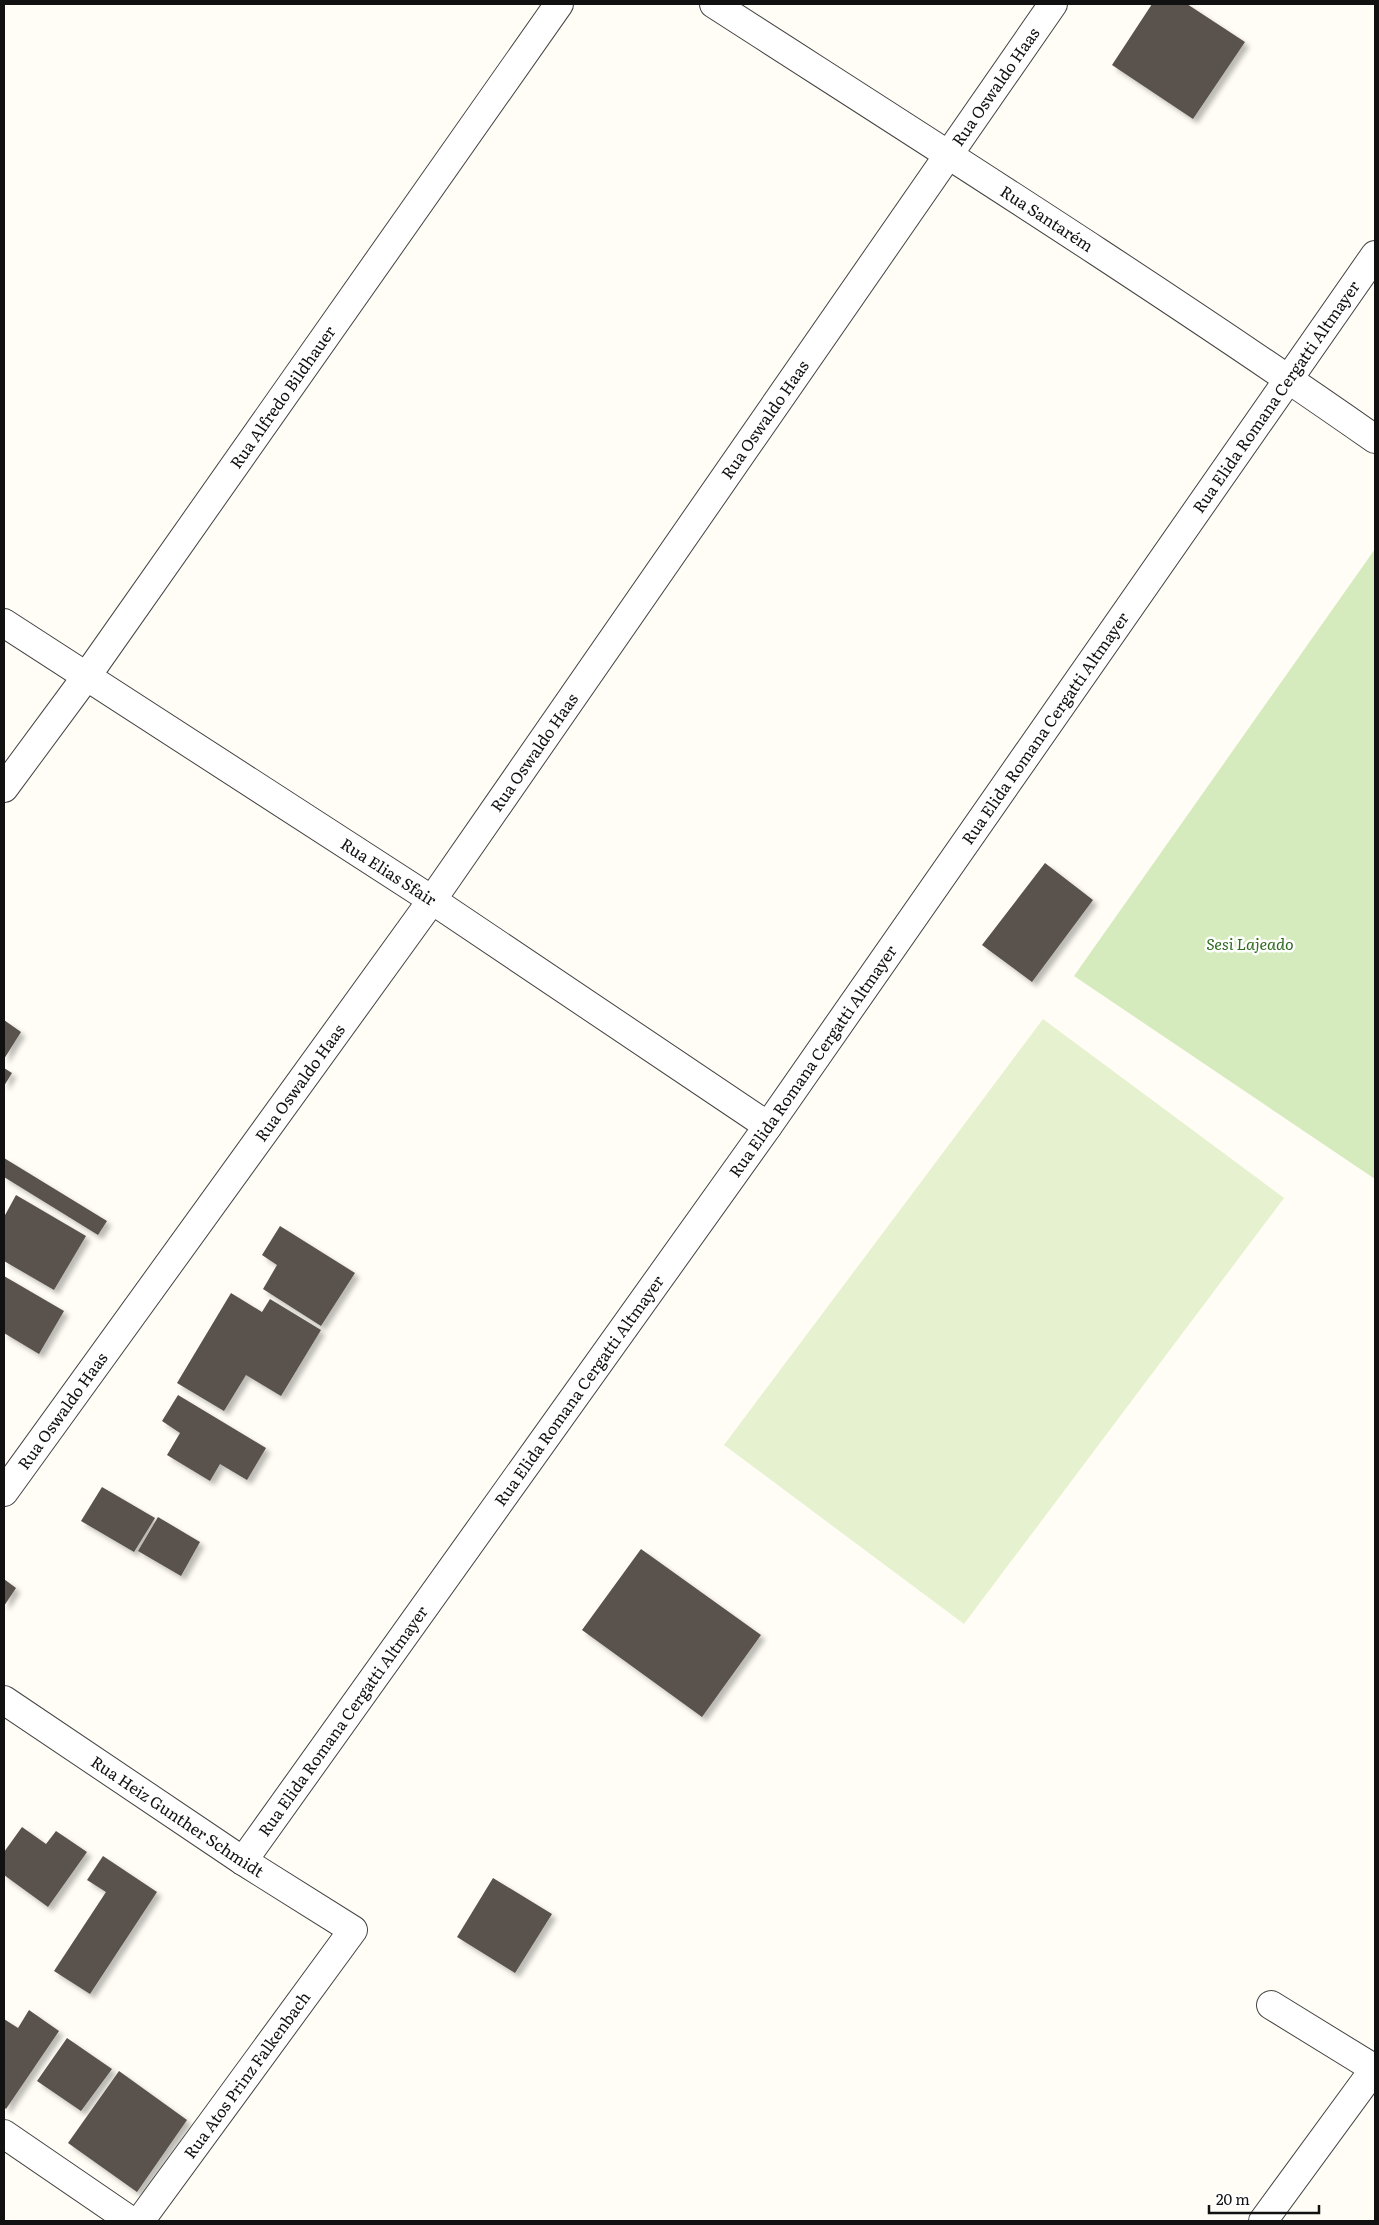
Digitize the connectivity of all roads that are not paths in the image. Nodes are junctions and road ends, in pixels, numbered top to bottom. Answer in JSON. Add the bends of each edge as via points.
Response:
{"nodes":[{"id":1,"x":559,"y":4,"type":"edge"},
{"id":2,"x":714,"y":4,"type":"edge"},
{"id":3,"x":1053,"y":4,"type":"edge"},
{"id":4,"x":948,"y":154,"type":"junction"},
{"id":5,"x":1375,"y":256,"type":"edge"},
{"id":6,"x":1290,"y":380,"type":"junction"},
{"id":7,"x":1375,"y":439,"type":"edge"},
{"id":8,"x":4,"y":623,"type":"edge"},
{"id":9,"x":86,"y":677,"type":"junction"},
{"id":10,"x":4,"y":788,"type":"edge"},
{"id":11,"x":432,"y":900,"type":"junction"},
{"id":12,"x":768,"y":1126,"type":"junction"},
{"id":13,"x":4,"y":1492,"type":"edge"},
{"id":14,"x":4,"y":1700,"type":"edge"},
{"id":15,"x":243,"y":1861,"type":"junction"},
{"id":16,"x":353,"y":1930,"type":"joint"},
{"id":17,"x":1271,"y":2005,"type":"dead end"},
{"id":18,"x":1375,"y":2069,"type":"edge"},
{"id":19,"x":4,"y":2134,"type":"edge"},
{"id":20,"x":131,"y":2221,"type":"edge"},
{"id":21,"x":140,"y":2221,"type":"edge"},
{"id":22,"x":1263,"y":2221,"type":"edge"}],
"edges":[{"from":1,"to":9,"type":"street","name":"Rua Alfredo Bildhauer"},
{"from":2,"to":4,"type":"street","name":"Rua Santarém"},
{"from":3,"to":4,"type":"street","name":"Rua Oswaldo Haas"},
{"from":4,"to":6,"type":"street","name":"Rua Santarém"},
{"from":4,"to":11,"type":"street","name":"Rua Oswaldo Haas"},
{"from":5,"to":6,"type":"street","name":"Rua Elida Romana Cergatti Altmayer"},
{"from":6,"to":7,"type":"street","name":"Rua Santarém"},
{"from":6,"to":12,"type":"street","name":"Rua Elida Romana Cergatti Altmayer"},
{"from":8,"to":9,"type":"street","name":"Rua Elias Sfair"},
{"from":9,"to":10,"type":"street","name":"Rua Alfredo Bildhauer"},
{"from":9,"to":11,"type":"street","name":"Rua Elias Sfair"},
{"from":11,"to":12,"type":"street","name":"Rua Elias Sfair"},
{"from":11,"to":13,"type":"street","name":"Rua Oswaldo Haas"},
{"from":12,"to":15,"type":"street","name":"Rua Elida Romana Cergatti Altmayer"},
{"from":14,"to":15,"type":"street","name":"Rua Heiz Gunther Schmidt"},
{"from":15,"to":16,"type":"street","name":"Rua Heiz Gunther Schmidt"},
{"from":16,"to":21,"type":"street","name":"Rua Atos Prinz Falkenbach"},
{"from":17,"to":18,"type":"street"},
{"from":18,"to":22,"type":"street"},
{"from":19,"to":20,"type":"street"}]}
